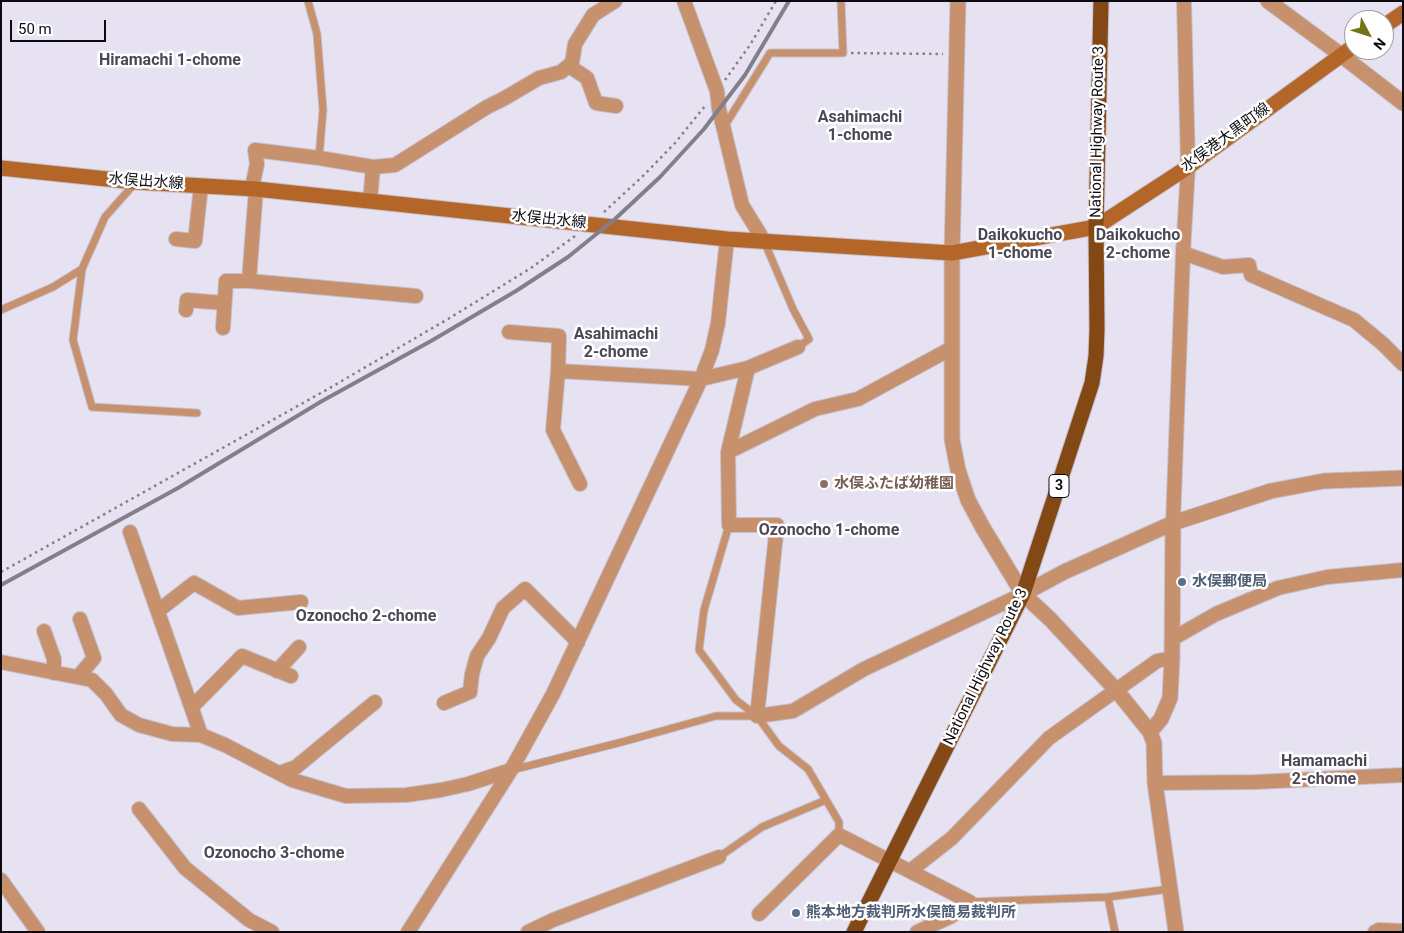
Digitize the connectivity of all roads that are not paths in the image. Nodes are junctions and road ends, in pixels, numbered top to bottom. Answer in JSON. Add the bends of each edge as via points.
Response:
{"nodes":[{"id":1,"x":308,"y":1,"type":"edge"},
{"id":2,"x":614,"y":1,"type":"edge"},
{"id":3,"x":684,"y":1,"type":"edge"},
{"id":4,"x":841,"y":1,"type":"edge"},
{"id":5,"x":958,"y":1,"type":"edge"},
{"id":6,"x":1101,"y":1,"type":"edge"},
{"id":7,"x":1184,"y":1,"type":"edge"},
{"id":8,"x":1268,"y":1,"type":"edge"},
{"id":9,"x":1344,"y":48,"type":"edge"},
{"id":10,"x":1344,"y":54,"type":"edge"},
{"id":11,"x":1357,"y":60,"type":"edge"},
{"id":12,"x":568,"y":66,"type":"junction"},
{"id":13,"x":1403,"y":104,"type":"edge"},
{"id":14,"x":616,"y":106,"type":"dead end"},
{"id":15,"x":724,"y":128,"type":"junction"},
{"id":16,"x":319,"y":158,"type":"junction"},
{"id":17,"x":1188,"y":166,"type":"junction"},
{"id":18,"x":373,"y":167,"type":"junction"},
{"id":19,"x":1,"y":168,"type":"edge"},
{"id":20,"x":136,"y":182,"type":"junction"},
{"id":21,"x":200,"y":186,"type":"junction"},
{"id":22,"x":254,"y":189,"type":"junction"},
{"id":23,"x":370,"y":201,"type":"junction"},
{"id":24,"x":1096,"y":227,"type":"junction"},
{"id":25,"x":176,"y":239,"type":"dead end"},
{"id":26,"x":727,"y":239,"type":"junction"},
{"id":27,"x":764,"y":241,"type":"junction"},
{"id":28,"x":952,"y":252,"type":"junction"},
{"id":29,"x":1182,"y":253,"type":"junction"},
{"id":30,"x":82,"y":270,"type":"junction"},
{"id":31,"x":249,"y":281,"type":"junction"},
{"id":32,"x":416,"y":296,"type":"dead end"},
{"id":33,"x":186,"y":300,"type":"dead end"},
{"id":34,"x":224,"y":303,"type":"junction"},
{"id":35,"x":1,"y":310,"type":"edge"},
{"id":36,"x":223,"y":328,"type":"dead end"},
{"id":37,"x":509,"y":332,"type":"dead end"},
{"id":38,"x":798,"y":347,"type":"joint"},
{"id":39,"x":952,"y":348,"type":"junction"},
{"id":40,"x":1403,"y":364,"type":"edge"},
{"id":41,"x":748,"y":368,"type":"junction"},
{"id":42,"x":558,"y":371,"type":"junction"},
{"id":43,"x":702,"y":379,"type":"junction"},
{"id":44,"x":197,"y":413,"type":"dead end"},
{"id":45,"x":728,"y":452,"type":"junction"},
{"id":46,"x":1403,"y":478,"type":"edge"},
{"id":47,"x":580,"y":484,"type":"dead end"},
{"id":48,"x":1173,"y":523,"type":"junction"},
{"id":49,"x":729,"y":525,"type":"junction"},
{"id":50,"x":130,"y":532,"type":"dead end"},
{"id":51,"x":1403,"y":570,"type":"edge"},
{"id":52,"x":1024,"y":594,"type":"junction"},
{"id":53,"x":301,"y":602,"type":"dead end"},
{"id":54,"x":158,"y":611,"type":"junction"},
{"id":55,"x":80,"y":619,"type":"dead end"},
{"id":56,"x":44,"y":631,"type":"dead end"},
{"id":57,"x":1172,"y":639,"type":"junction"},
{"id":58,"x":578,"y":642,"type":"junction"},
{"id":59,"x":299,"y":647,"type":"dead end"},
{"id":60,"x":1172,"y":658,"type":"junction"},
{"id":61,"x":1,"y":662,"type":"edge"},
{"id":62,"x":277,"y":671,"type":"junction"},
{"id":63,"x":54,"y":673,"type":"junction"},
{"id":64,"x":291,"y":676,"type":"dead end"},
{"id":65,"x":78,"y":677,"type":"junction"},
{"id":66,"x":1117,"y":690,"type":"junction"},
{"id":67,"x":374,"y":702,"type":"dead end"},
{"id":68,"x":444,"y":703,"type":"dead end"},
{"id":69,"x":192,"y":707,"type":"junction"},
{"id":70,"x":757,"y":716,"type":"junction"},
{"id":71,"x":1150,"y":732,"type":"junction"},
{"id":72,"x":201,"y":735,"type":"junction"},
{"id":73,"x":511,"y":770,"type":"junction"},
{"id":74,"x":279,"y":773,"type":"junction"},
{"id":75,"x":1403,"y":775,"type":"edge"},
{"id":76,"x":1155,"y":783,"type":"junction"},
{"id":77,"x":826,"y":800,"type":"junction"},
{"id":78,"x":138,"y":809,"type":"dead end"},
{"id":79,"x":839,"y":835,"type":"junction"},
{"id":80,"x":719,"y":858,"type":"joint"},
{"id":81,"x":889,"y":860,"type":"junction"},
{"id":82,"x":910,"y":871,"type":"junction"},
{"id":83,"x":1,"y":880,"type":"edge"},
{"id":84,"x":1170,"y":890,"type":"junction"},
{"id":85,"x":1108,"y":897,"type":"junction"},
{"id":86,"x":970,"y":902,"type":"junction"},
{"id":87,"x":759,"y":914,"type":"dead end"},
{"id":88,"x":1403,"y":931,"type":"edge"},
{"id":89,"x":38,"y":932,"type":"edge"},
{"id":90,"x":272,"y":932,"type":"edge"},
{"id":91,"x":408,"y":932,"type":"edge"},
{"id":92,"x":528,"y":932,"type":"edge"},
{"id":93,"x":854,"y":932,"type":"edge"},
{"id":94,"x":917,"y":932,"type":"edge"},
{"id":95,"x":1115,"y":932,"type":"edge"},
{"id":96,"x":1176,"y":932,"type":"edge"},
{"id":97,"x":1375,"y":932,"type":"edge"}],
"edges":[{"from":1,"to":16,"type":"lane","via":[[317,34],[322,101]]},
{"from":2,"to":12,"type":"street","via":[[594,15],[575,44],[572,63]]},
{"from":3,"to":15,"type":"street","via":[[718,91]]},
{"from":4,"to":15,"type":"lane","via":[[843,53],[770,53]]},
{"from":5,"to":28,"type":"street"},
{"from":6,"to":24,"type":"highway","name":"National Highway Route 3","number":"3"},
{"from":7,"to":17,"type":"street"},
{"from":8,"to":9,"type":"street"},
{"from":10,"to":17,"type":"main road","name":"水俣港大黒町線"},
{"from":11,"to":13,"type":"street"},
{"from":12,"to":14,"type":"street","via":[[587,78],[596,103]]},
{"from":12,"to":18,"type":"street","via":[[487,107],[395,166]]},
{"from":15,"to":27,"type":"street","via":[[742,205]]},
{"from":16,"to":18,"type":"street"},
{"from":16,"to":22,"type":"street","via":[[255,150]]},
{"from":17,"to":24,"type":"main road","name":"水俣港大黒町線"},
{"from":17,"to":29,"type":"street"},
{"from":18,"to":23,"type":"street"},
{"from":19,"to":20,"type":"main road","name":"水俣出水線"},
{"from":20,"to":21,"type":"main road","name":"水俣出水線"},
{"from":20,"to":30,"type":"lane","via":[[105,217]]},
{"from":21,"to":22,"type":"main road","name":"水俣出水線"},
{"from":21,"to":25,"type":"street","via":[[195,241]]},
{"from":22,"to":23,"type":"main road","name":"水俣出水線"},
{"from":22,"to":31,"type":"street"},
{"from":23,"to":26,"type":"main road","name":"水俣出水線"},
{"from":24,"to":28,"type":"main road","name":"水俣出水線"},
{"from":24,"to":52,"type":"highway","name":"National Highway Route 3","number":"3","via":[[1097,329],[1092,383]]},
{"from":26,"to":27,"type":"main road","name":"水俣出水線"},
{"from":26,"to":43,"type":"street","via":[[718,323]]},
{"from":27,"to":28,"type":"main road","name":"水俣出水線"},
{"from":27,"to":38,"type":"lane","via":[[792,309],[809,339]]},
{"from":28,"to":39,"type":"street"},
{"from":29,"to":40,"type":"street","via":[[1222,267],[1250,265],[1251,275],[1354,320]]},
{"from":29,"to":48,"type":"street"},
{"from":30,"to":35,"type":"lane"},
{"from":30,"to":44,"type":"lane","via":[[72,340],[92,407]]},
{"from":31,"to":32,"type":"street"},
{"from":31,"to":34,"type":"street","via":[[226,282]]},
{"from":33,"to":34,"type":"street"},
{"from":34,"to":36,"type":"street"},
{"from":37,"to":42,"type":"street","via":[[559,336]]},
{"from":38,"to":41,"type":"street"},
{"from":39,"to":45,"type":"street","via":[[858,399],[815,409]]},
{"from":39,"to":52,"type":"street","via":[[952,440],[958,470],[968,500]]},
{"from":41,"to":43,"type":"street"},
{"from":41,"to":45,"type":"street"},
{"from":42,"to":43,"type":"street"},
{"from":42,"to":47,"type":"street","via":[[553,430]]},
{"from":43,"to":58,"type":"street"},
{"from":45,"to":49,"type":"street"},
{"from":46,"to":48,"type":"street","via":[[1324,481],[1271,491]]},
{"from":48,"to":52,"type":"street","via":[[1064,572]]},
{"from":48,"to":57,"type":"street"},
{"from":49,"to":70,"type":"lane","via":[[704,610],[699,650],[736,700]]},
{"from":49,"to":70,"type":"street","via":[[777,525]]},
{"from":50,"to":54,"type":"street"},
{"from":51,"to":57,"type":"street","via":[[1327,577],[1278,588],[1216,614]]},
{"from":52,"to":66,"type":"street"},
{"from":52,"to":70,"type":"street","via":[[864,670],[794,711]]},
{"from":52,"to":81,"type":"highway","name":"National Highway Route 3","number":"3"},
{"from":53,"to":54,"type":"street","via":[[238,608],[194,583]]},
{"from":54,"to":69,"type":"street"},
{"from":55,"to":65,"type":"street","via":[[94,658]]},
{"from":56,"to":63,"type":"street","via":[[54,659]]},
{"from":57,"to":60,"type":"street"},
{"from":58,"to":68,"type":"street","via":[[524,589],[503,608],[477,656],[470,692]]},
{"from":58,"to":73,"type":"street"},
{"from":59,"to":62,"type":"street"},
{"from":60,"to":66,"type":"street","via":[[1157,661]]},
{"from":60,"to":71,"type":"street","via":[[1170,698],[1161,719]]},
{"from":61,"to":63,"type":"street"},
{"from":62,"to":64,"type":"street"},
{"from":62,"to":69,"type":"street","via":[[242,656]]},
{"from":63,"to":65,"type":"street"},
{"from":65,"to":72,"type":"street","via":[[92,680],[121,715],[139,725],[172,734]]},
{"from":66,"to":71,"type":"street"},
{"from":66,"to":82,"type":"street","via":[[1049,738],[952,838]]},
{"from":67,"to":74,"type":"street","via":[[296,767]]},
{"from":69,"to":72,"type":"street"},
{"from":70,"to":73,"type":"lane","via":[[716,716]]},
{"from":70,"to":77,"type":"lane","via":[[779,746],[808,770]]},
{"from":71,"to":76,"type":"street","via":[[1154,743]]},
{"from":72,"to":74,"type":"street"},
{"from":73,"to":74,"type":"street","via":[[441,790],[406,795],[346,796]]},
{"from":73,"to":91,"type":"street"},
{"from":75,"to":76,"type":"street"},
{"from":76,"to":84,"type":"street"},
{"from":77,"to":79,"type":"lane","via":[[839,822]]},
{"from":77,"to":80,"type":"lane","via":[[762,827]]},
{"from":78,"to":90,"type":"street","via":[[185,868],[249,920]]},
{"from":79,"to":81,"type":"street"},
{"from":79,"to":87,"type":"street"},
{"from":80,"to":92,"type":"street","via":[[552,920]]},
{"from":81,"to":82,"type":"street"},
{"from":81,"to":93,"type":"highway","name":"National Highway Route 3","number":"3"},
{"from":82,"to":86,"type":"street"},
{"from":83,"to":89,"type":"street"},
{"from":84,"to":85,"type":"lane"},
{"from":84,"to":96,"type":"street"},
{"from":85,"to":86,"type":"lane"},
{"from":85,"to":95,"type":"lane"},
{"from":86,"to":94,"type":"street","via":[[950,917]]},
{"from":88,"to":97,"type":"street"}]}
